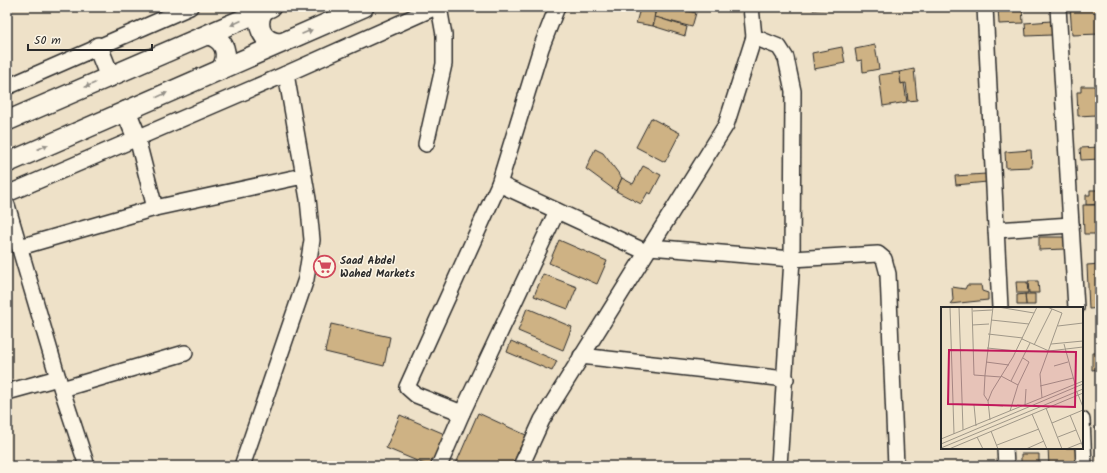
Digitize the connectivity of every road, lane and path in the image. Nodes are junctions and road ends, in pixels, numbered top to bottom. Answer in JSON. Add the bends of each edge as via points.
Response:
{"nodes":[{"id":1,"x":190,"y":7,"type":"edge"},
{"id":2,"x":364,"y":7,"type":"edge"},
{"id":3,"x":437,"y":7,"type":"edge"},
{"id":4,"x":557,"y":7,"type":"edge"},
{"id":5,"x":751,"y":7,"type":"edge"},
{"id":6,"x":985,"y":7,"type":"edge"},
{"id":7,"x":1058,"y":7,"type":"edge"},
{"id":8,"x":267,"y":9,"type":"edge"},
{"id":9,"x":208,"y":35,"type":"junction"},
{"id":10,"x":754,"y":37,"type":"junction"},
{"id":11,"x":280,"y":43,"type":"junction"},
{"id":12,"x":98,"y":47,"type":"junction"},
{"id":13,"x":221,"y":69,"type":"junction"},
{"id":14,"x":286,"y":74,"type":"junction"},
{"id":15,"x":110,"y":77,"type":"junction"},
{"id":16,"x":7,"y":87,"type":"edge"},
{"id":17,"x":126,"y":110,"type":"junction"},
{"id":18,"x":7,"y":121,"type":"edge"},
{"id":19,"x":137,"y":138,"type":"junction"},
{"id":20,"x":426,"y":144,"type":"dead end"},
{"id":21,"x":7,"y":163,"type":"edge"},
{"id":22,"x":304,"y":176,"type":"junction"},
{"id":23,"x":499,"y":184,"type":"junction"},
{"id":24,"x":7,"y":194,"type":"edge"},
{"id":25,"x":7,"y":205,"type":"edge"},
{"id":26,"x":155,"y":208,"type":"junction"},
{"id":27,"x":557,"y":211,"type":"junction"},
{"id":28,"x":1071,"y":225,"type":"junction"},
{"id":29,"x":996,"y":230,"type":"junction"},
{"id":30,"x":20,"y":247,"type":"junction"},
{"id":31,"x":648,"y":250,"type":"junction"},
{"id":32,"x":792,"y":259,"type":"junction"},
{"id":33,"x":1000,"y":307,"type":"edge"},
{"id":34,"x":1076,"y":307,"type":"edge"},
{"id":35,"x":185,"y":353,"type":"dead end"},
{"id":36,"x":581,"y":356,"type":"junction"},
{"id":37,"x":786,"y":379,"type":"junction"},
{"id":38,"x":60,"y":384,"type":"junction"},
{"id":39,"x":7,"y":392,"type":"edge"},
{"id":40,"x":462,"y":413,"type":"junction"},
{"id":41,"x":1083,"y":443,"type":"edge"},
{"id":42,"x":1005,"y":449,"type":"edge"},
{"id":43,"x":87,"y":466,"type":"edge"},
{"id":44,"x":242,"y":466,"type":"edge"},
{"id":45,"x":439,"y":466,"type":"edge"},
{"id":46,"x":521,"y":466,"type":"edge"},
{"id":47,"x":779,"y":466,"type":"edge"},
{"id":48,"x":896,"y":466,"type":"edge"},
{"id":49,"x":1006,"y":466,"type":"edge"},
{"id":50,"x":1084,"y":466,"type":"edge"}],
"edges":[{"from":1,"to":12,"type":"street"},
{"from":11,"to":2,"type":"street","one_way":true},
{"from":3,"to":14,"type":"street"},
{"from":3,"to":20,"type":"street","via":[[444,34],[444,64]]},
{"from":4,"to":23,"type":"street","via":[[541,48]]},
{"from":5,"to":10,"type":"street"},
{"from":6,"to":29,"type":"street"},
{"from":7,"to":28,"type":"street"},
{"from":8,"to":9,"type":"street","one_way":true},
{"from":8,"to":11,"type":"street","via":[[259,25],[270,41]]},
{"from":9,"to":13,"type":"street","via":[[218,39],[225,48],[226,59]]},
{"from":9,"to":15,"type":"street"},
{"from":10,"to":31,"type":"street","via":[[726,124]]},
{"from":10,"to":32,"type":"street","via":[[779,47],[786,58],[793,91]]},
{"from":11,"to":13,"type":"street"},
{"from":12,"to":15,"type":"street"},
{"from":12,"to":16,"type":"street"},
{"from":17,"to":13,"type":"street","one_way":true},
{"from":14,"to":19,"type":"street"},
{"from":14,"to":22,"type":"street"},
{"from":15,"to":18,"type":"street","one_way":true},
{"from":17,"to":19,"type":"street"},
{"from":21,"to":17,"type":"street","one_way":true},
{"from":19,"to":24,"type":"street"},
{"from":19,"to":26,"type":"street"},
{"from":22,"to":26,"type":"street"},
{"from":22,"to":44,"type":"street","via":[[312,240],[306,279]]},
{"from":23,"to":27,"type":"street"},
{"from":23,"to":40,"type":"street","via":[[407,387],[416,395]]},
{"from":25,"to":30,"type":"street"},
{"from":26,"to":30,"type":"street"},
{"from":27,"to":31,"type":"street"},
{"from":27,"to":40,"type":"street"},
{"from":28,"to":29,"type":"street"},
{"from":28,"to":34,"type":"street"},
{"from":29,"to":33,"type":"street"},
{"from":30,"to":38,"type":"street"},
{"from":31,"to":32,"type":"street"},
{"from":31,"to":36,"type":"street"},
{"from":32,"to":37,"type":"street"},
{"from":32,"to":48,"type":"street","via":[[878,254],[884,259],[888,274]]},
{"from":35,"to":38,"type":"street"},
{"from":36,"to":37,"type":"street"},
{"from":36,"to":46,"type":"street","via":[[542,420]]},
{"from":37,"to":47,"type":"street"},
{"from":38,"to":39,"type":"street"},
{"from":38,"to":43,"type":"street"},
{"from":40,"to":45,"type":"street"},
{"from":41,"to":50,"type":"street"},
{"from":42,"to":49,"type":"street"}]}
